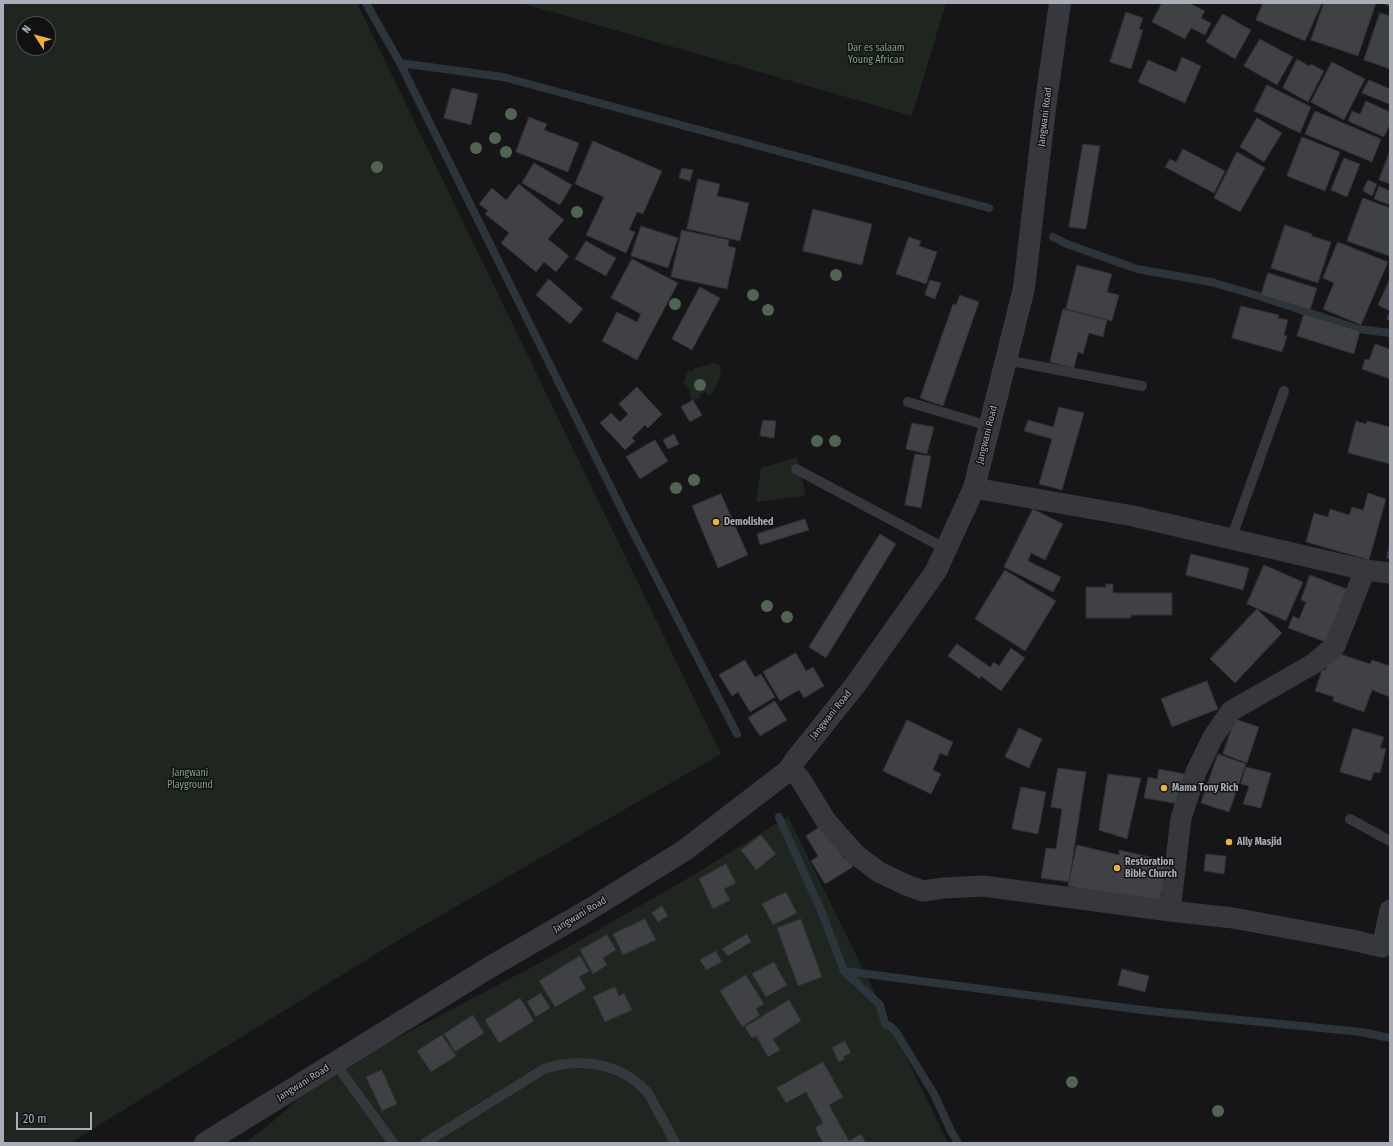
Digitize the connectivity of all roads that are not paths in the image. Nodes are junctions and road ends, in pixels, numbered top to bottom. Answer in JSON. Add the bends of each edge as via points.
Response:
{"nodes":[{"id":1,"x":1060,"y":3,"type":"edge"},
{"id":2,"x":1006,"y":360,"type":"junction"},
{"id":3,"x":1142,"y":386,"type":"dead end"},
{"id":4,"x":1284,"y":391,"type":"dead end"},
{"id":5,"x":908,"y":402,"type":"dead end"},
{"id":6,"x":989,"y":426,"type":"junction"},
{"id":7,"x":796,"y":469,"type":"dead end"},
{"id":8,"x":974,"y":488,"type":"junction"},
{"id":9,"x":1231,"y":539,"type":"junction"},
{"id":10,"x":946,"y":549,"type":"junction"},
{"id":11,"x":1365,"y":570,"type":"junction"},
{"id":12,"x":1390,"y":573,"type":"edge"},
{"id":13,"x":789,"y":770,"type":"junction"},
{"id":14,"x":1350,"y":819,"type":"dead end"},
{"id":15,"x":1390,"y":841,"type":"edge"},
{"id":16,"x":1390,"y":910,"type":"edge"},
{"id":17,"x":1170,"y":911,"type":"junction"},
{"id":18,"x":334,"y":1064,"type":"junction"},
{"id":19,"x":205,"y":1143,"type":"edge"},
{"id":20,"x":393,"y":1143,"type":"edge"},
{"id":21,"x":425,"y":1143,"type":"edge"},
{"id":22,"x":676,"y":1143,"type":"edge"}],
"edges":[{"from":1,"to":2,"type":"street","name":"Jangwani Road","via":[[1024,288]]},
{"from":2,"to":3,"type":"lane"},
{"from":2,"to":6,"type":"street","name":"Jangwani Road"},
{"from":4,"to":9,"type":"lane"},
{"from":5,"to":6,"type":"lane"},
{"from":6,"to":8,"type":"street","name":"Jangwani Road"},
{"from":7,"to":10,"type":"lane"},
{"from":8,"to":9,"type":"street","via":[[1133,516]]},
{"from":8,"to":10,"type":"street","name":"Jangwani Road"},
{"from":9,"to":11,"type":"street"},
{"from":10,"to":13,"type":"street","name":"Jangwani Road","via":[[936,571],[856,684]]},
{"from":11,"to":12,"type":"street"},
{"from":11,"to":17,"type":"street","via":[[1335,646],[1313,664],[1231,711],[1213,737],[1196,772],[1181,818]]},
{"from":13,"to":17,"type":"street","via":[[799,777],[826,821],[856,855],[879,872],[906,885],[923,891],[983,886]]},
{"from":13,"to":18,"type":"street","name":"Jangwani Road","via":[[685,850]]},
{"from":14,"to":15,"type":"lane"},
{"from":16,"to":17,"type":"street","via":[[1382,947],[1233,918]]},
{"from":18,"to":19,"type":"street","name":"Jangwani Road"},
{"from":18,"to":20,"type":"lane"},
{"from":21,"to":22,"type":"lane","via":[[544,1069],[575,1063],[594,1064],[616,1070],[632,1079],[648,1092]]}]}
